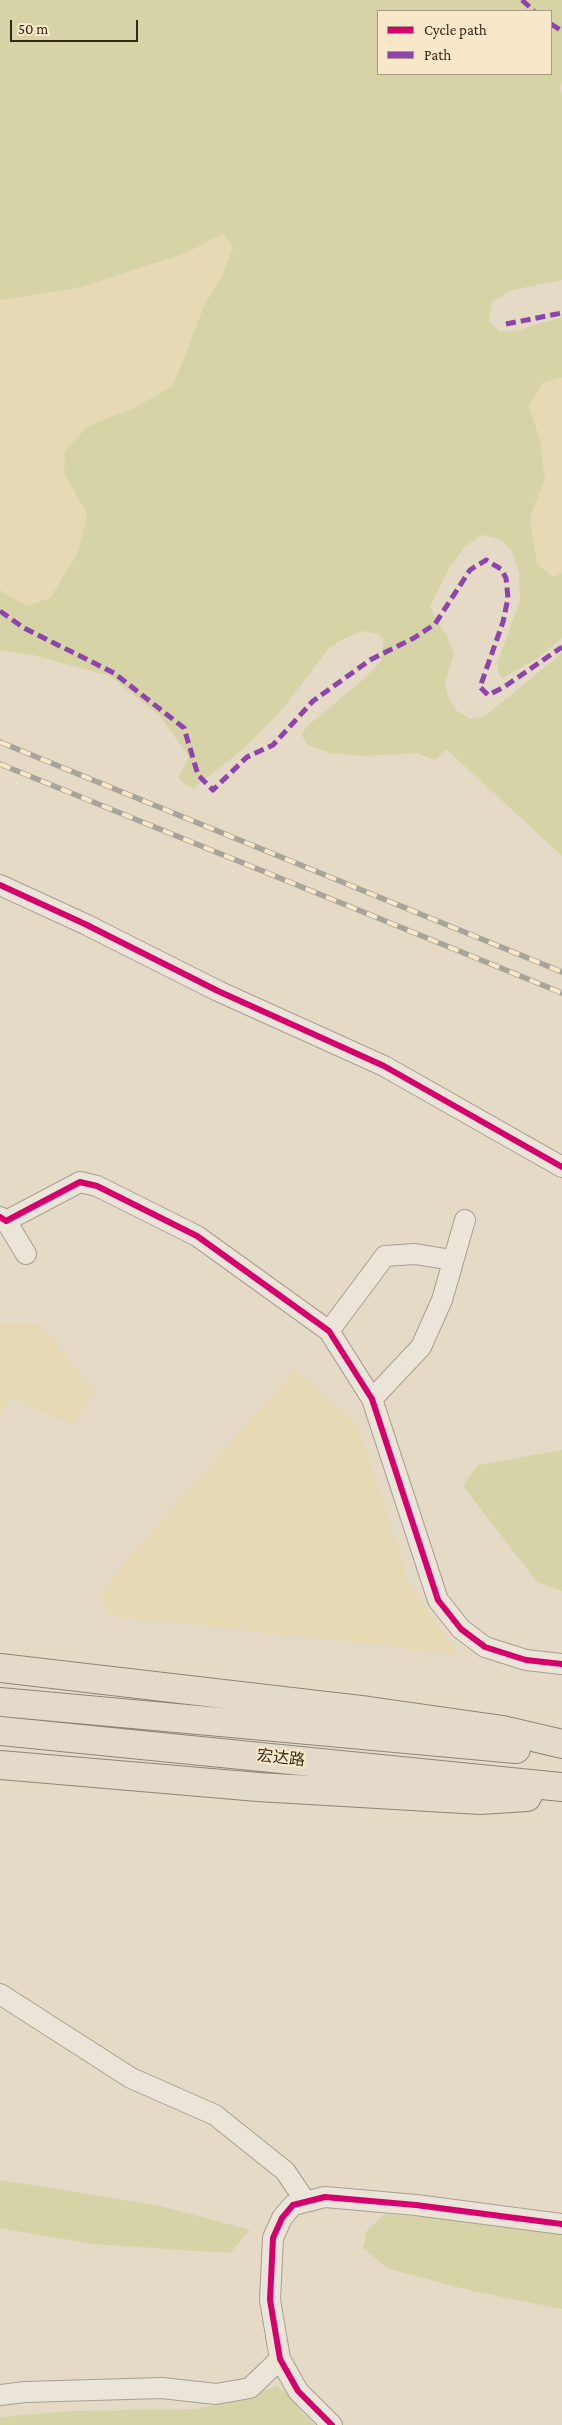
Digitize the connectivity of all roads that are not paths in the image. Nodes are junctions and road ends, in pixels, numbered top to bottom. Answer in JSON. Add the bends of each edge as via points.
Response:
{"nodes":[{"id":1,"x":0,"y":885,"type":"edge"},
{"id":2,"x":562,"y":1167,"type":"edge"},
{"id":3,"x":3,"y":1219,"type":"edge"},
{"id":4,"x":465,"y":1220,"type":"dead end"},
{"id":5,"x":26,"y":1254,"type":"dead end"},
{"id":6,"x":452,"y":1260,"type":"junction"},
{"id":7,"x":329,"y":1331,"type":"junction"},
{"id":8,"x":372,"y":1399,"type":"junction"},
{"id":9,"x":562,"y":1664,"type":"edge"},
{"id":10,"x":0,"y":1668,"type":"edge"},
{"id":11,"x":0,"y":1702,"type":"edge"},
{"id":12,"x":0,"y":1731,"type":"edge"},
{"id":13,"x":562,"y":1744,"type":"edge"},
{"id":14,"x":562,"y":1753,"type":"edge"},
{"id":15,"x":0,"y":1765,"type":"edge"},
{"id":16,"x":562,"y":1787,"type":"edge"},
{"id":17,"x":562,"y":1795,"type":"edge"},
{"id":18,"x":0,"y":1994,"type":"edge"},
{"id":19,"x":306,"y":2202,"type":"junction"},
{"id":20,"x":562,"y":2224,"type":"edge"},
{"id":21,"x":280,"y":2358,"type":"junction"},
{"id":22,"x":0,"y":2395,"type":"edge"},
{"id":23,"x":332,"y":2425,"type":"edge"}],
"edges":[{"from":1,"to":2,"type":"street","via":[[218,992],[384,1066]]},
{"from":3,"to":5,"type":"street"},
{"from":3,"to":7,"type":"street","via":[[80,1182],[97,1186],[197,1236]]},
{"from":4,"to":6,"type":"street"},
{"from":6,"to":7,"type":"street","via":[[415,1254],[385,1256]]},
{"from":6,"to":8,"type":"street","via":[[442,1300],[421,1347]]},
{"from":7,"to":8,"type":"street"},
{"from":8,"to":9,"type":"street","via":[[438,1600],[484,1647],[526,1660]]},
{"from":10,"to":13,"type":"main road","via":[[369,1711],[503,1730]]},
{"from":11,"to":14,"type":"main road","name":"宏达路"},
{"from":12,"to":16,"type":"main road","name":"宏达路"},
{"from":15,"to":17,"type":"main road","via":[[258,1788],[480,1800]]},
{"from":18,"to":19,"type":"street","via":[[131,2078],[215,2114],[285,2171]]},
{"from":19,"to":20,"type":"street","via":[[325,2197],[389,2202]]},
{"from":19,"to":21,"type":"street","via":[[293,2205],[282,2218],[273,2238],[270,2300]]},
{"from":21,"to":22,"type":"street","via":[[250,2388],[216,2394],[162,2388]]},
{"from":21,"to":23,"type":"street","via":[[298,2391]]}]}
